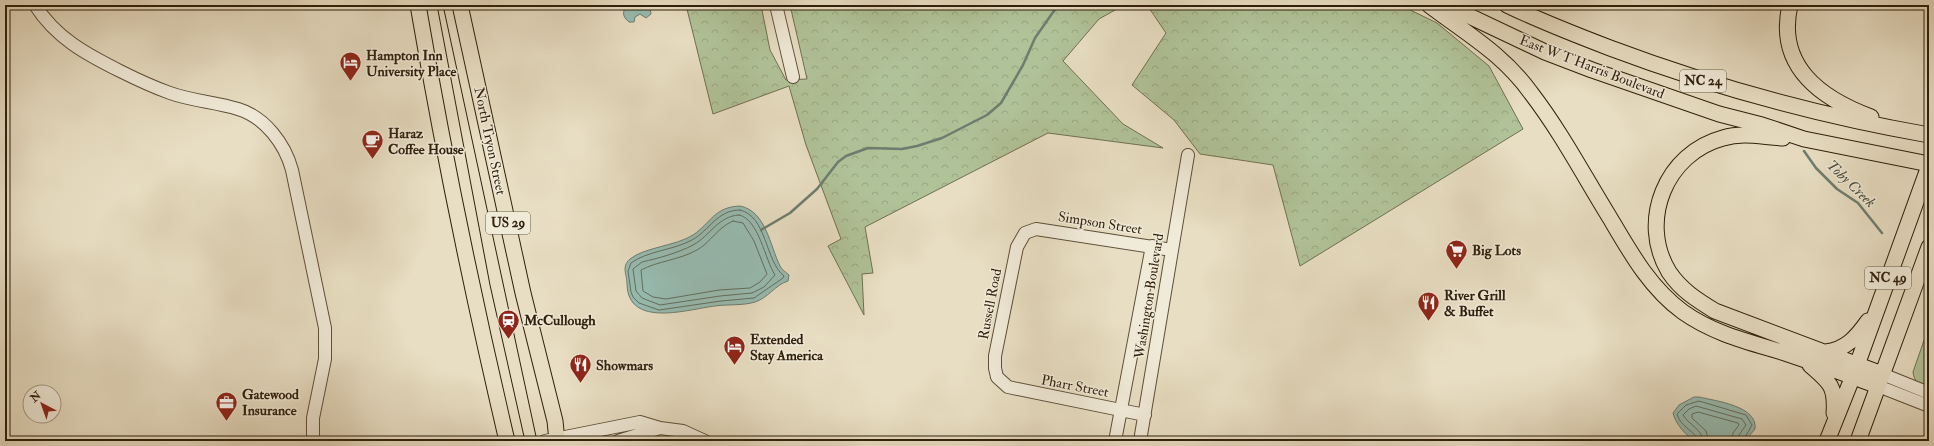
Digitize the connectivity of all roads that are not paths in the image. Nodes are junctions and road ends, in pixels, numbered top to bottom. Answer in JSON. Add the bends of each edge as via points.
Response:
{"nodes":[{"id":1,"x":35,"y":5,"type":"edge"},
{"id":2,"x":418,"y":5,"type":"edge"},
{"id":3,"x":460,"y":5,"type":"edge"},
{"id":4,"x":776,"y":5,"type":"edge"},
{"id":5,"x":1429,"y":5,"type":"edge"},
{"id":6,"x":1446,"y":5,"type":"edge"},
{"id":7,"x":1507,"y":5,"type":"edge"},
{"id":8,"x":1790,"y":5,"type":"edge"},
{"id":9,"x":793,"y":77,"type":"dead end"},
{"id":10,"x":1908,"y":131,"type":"junction"},
{"id":11,"x":1929,"y":135,"type":"edge"},
{"id":12,"x":1804,"y":139,"type":"junction"},
{"id":13,"x":1188,"y":155,"type":"dead end"},
{"id":14,"x":1929,"y":165,"type":"edge"},
{"id":15,"x":1025,"y":233,"type":"joint"},
{"id":16,"x":1152,"y":246,"type":"junction"},
{"id":17,"x":1929,"y":247,"type":"edge"},
{"id":18,"x":1172,"y":250,"type":"junction"},
{"id":19,"x":1878,"y":308,"type":"junction"},
{"id":20,"x":1826,"y":352,"type":"junction"},
{"id":21,"x":1807,"y":362,"type":"junction"},
{"id":22,"x":1855,"y":371,"type":"junction"},
{"id":23,"x":1880,"y":380,"type":"junction"},
{"id":24,"x":1001,"y":382,"type":"joint"},
{"id":25,"x":1929,"y":393,"type":"edge"},
{"id":26,"x":1929,"y":406,"type":"edge"},
{"id":27,"x":1121,"y":410,"type":"junction"},
{"id":28,"x":1145,"y":415,"type":"junction"},
{"id":29,"x":1834,"y":422,"type":"junction"},
{"id":30,"x":660,"y":428,"type":"junction"},
{"id":31,"x":313,"y":440,"type":"edge"},
{"id":32,"x":553,"y":440,"type":"edge"},
{"id":33,"x":507,"y":441,"type":"edge"},
{"id":34,"x":618,"y":441,"type":"edge"},
{"id":35,"x":706,"y":441,"type":"edge"},
{"id":36,"x":1115,"y":441,"type":"edge"},
{"id":37,"x":1140,"y":441,"type":"edge"},
{"id":38,"x":1827,"y":441,"type":"edge"},
{"id":39,"x":1858,"y":441,"type":"edge"}],
"edges":[{"from":1,"to":31,"type":"street","via":[[57,33],[80,51],[169,93],[244,111],[266,126],[282,145],[292,170],[325,328],[325,359],[313,418]]},
{"from":2,"to":33,"type":"main road","via":[[438,123],[472,290]]},
{"from":3,"to":32,"type":"main road","name":"North Tryon Street","number":"US 29","via":[[523,293],[554,421]]},
{"from":4,"to":9,"type":"street"},
{"from":5,"to":21,"type":"main road","via":[[1485,44],[1531,92],[1641,269],[1674,305],[1696,321],[1717,331]]},
{"from":6,"to":12,"type":"main road","name":"East W T Harris Boulevard","number":"NC 24","via":[[1546,52],[1592,70],[1719,114]]},
{"from":7,"to":10,"type":"main road","name":"East W T Harris Boulevard","number":"NC 24","via":[[1577,35],[1700,80],[1837,117]]},
{"from":8,"to":10,"type":"main road","via":[[1789,42],[1798,64],[1811,83],[1842,106]]},
{"from":10,"to":11,"type":"main road","name":"East W T Harris Boulevard","number":"NC 24"},
{"from":12,"to":14,"type":"main road","name":"East W T Harris Boulevard","number":"NC 24"},
{"from":12,"to":20,"type":"main road","via":[[1738,135],[1701,147],[1678,165],[1665,184],[1658,205],[1657,237],[1667,267],[1690,295],[1725,315]]},
{"from":13,"to":18,"type":"street","name":"Washington Boulevard"},
{"from":14,"to":19,"type":"main road","number":"NC 49"},
{"from":15,"to":16,"type":"street","name":"Simpson Street","via":[[1036,229],[1048,230]]},
{"from":15,"to":24,"type":"street","name":"Russell Road","via":[[1017,247],[998,335],[995,368]]},
{"from":16,"to":18,"type":"street","name":"Simpson Street"},
{"from":16,"to":27,"type":"street","name":"Washington Boulevard"},
{"from":17,"to":23,"type":"main road","number":"NC 49"},
{"from":18,"to":28,"type":"street","name":"Washington Boulevard"},
{"from":19,"to":20,"type":"main road","via":[[1850,343],[1836,351]]},
{"from":19,"to":22,"type":"main road","number":"NC 49"},
{"from":20,"to":22,"type":"main road"},
{"from":21,"to":22,"type":"main road"},
{"from":21,"to":29,"type":"main road","via":[[1833,387]]},
{"from":22,"to":23,"type":"main road"},
{"from":22,"to":29,"type":"main road","number":"NC 49"},
{"from":23,"to":25,"type":"street"},
{"from":23,"to":26,"type":"street"},
{"from":23,"to":39,"type":"main road","number":"NC 49"},
{"from":24,"to":27,"type":"street","name":"Pharr Street","via":[[1011,389]]},
{"from":27,"to":28,"type":"street","name":"Pharr Street"},
{"from":27,"to":36,"type":"street","name":"Washington Boulevard"},
{"from":28,"to":37,"type":"street","name":"Washington Boulevard"},
{"from":29,"to":38,"type":"main road","number":"NC 49"},
{"from":30,"to":32,"type":"street","via":[[648,423],[635,422]]},
{"from":30,"to":34,"type":"street"},
{"from":30,"to":35,"type":"street","via":[[683,431]]}]}
